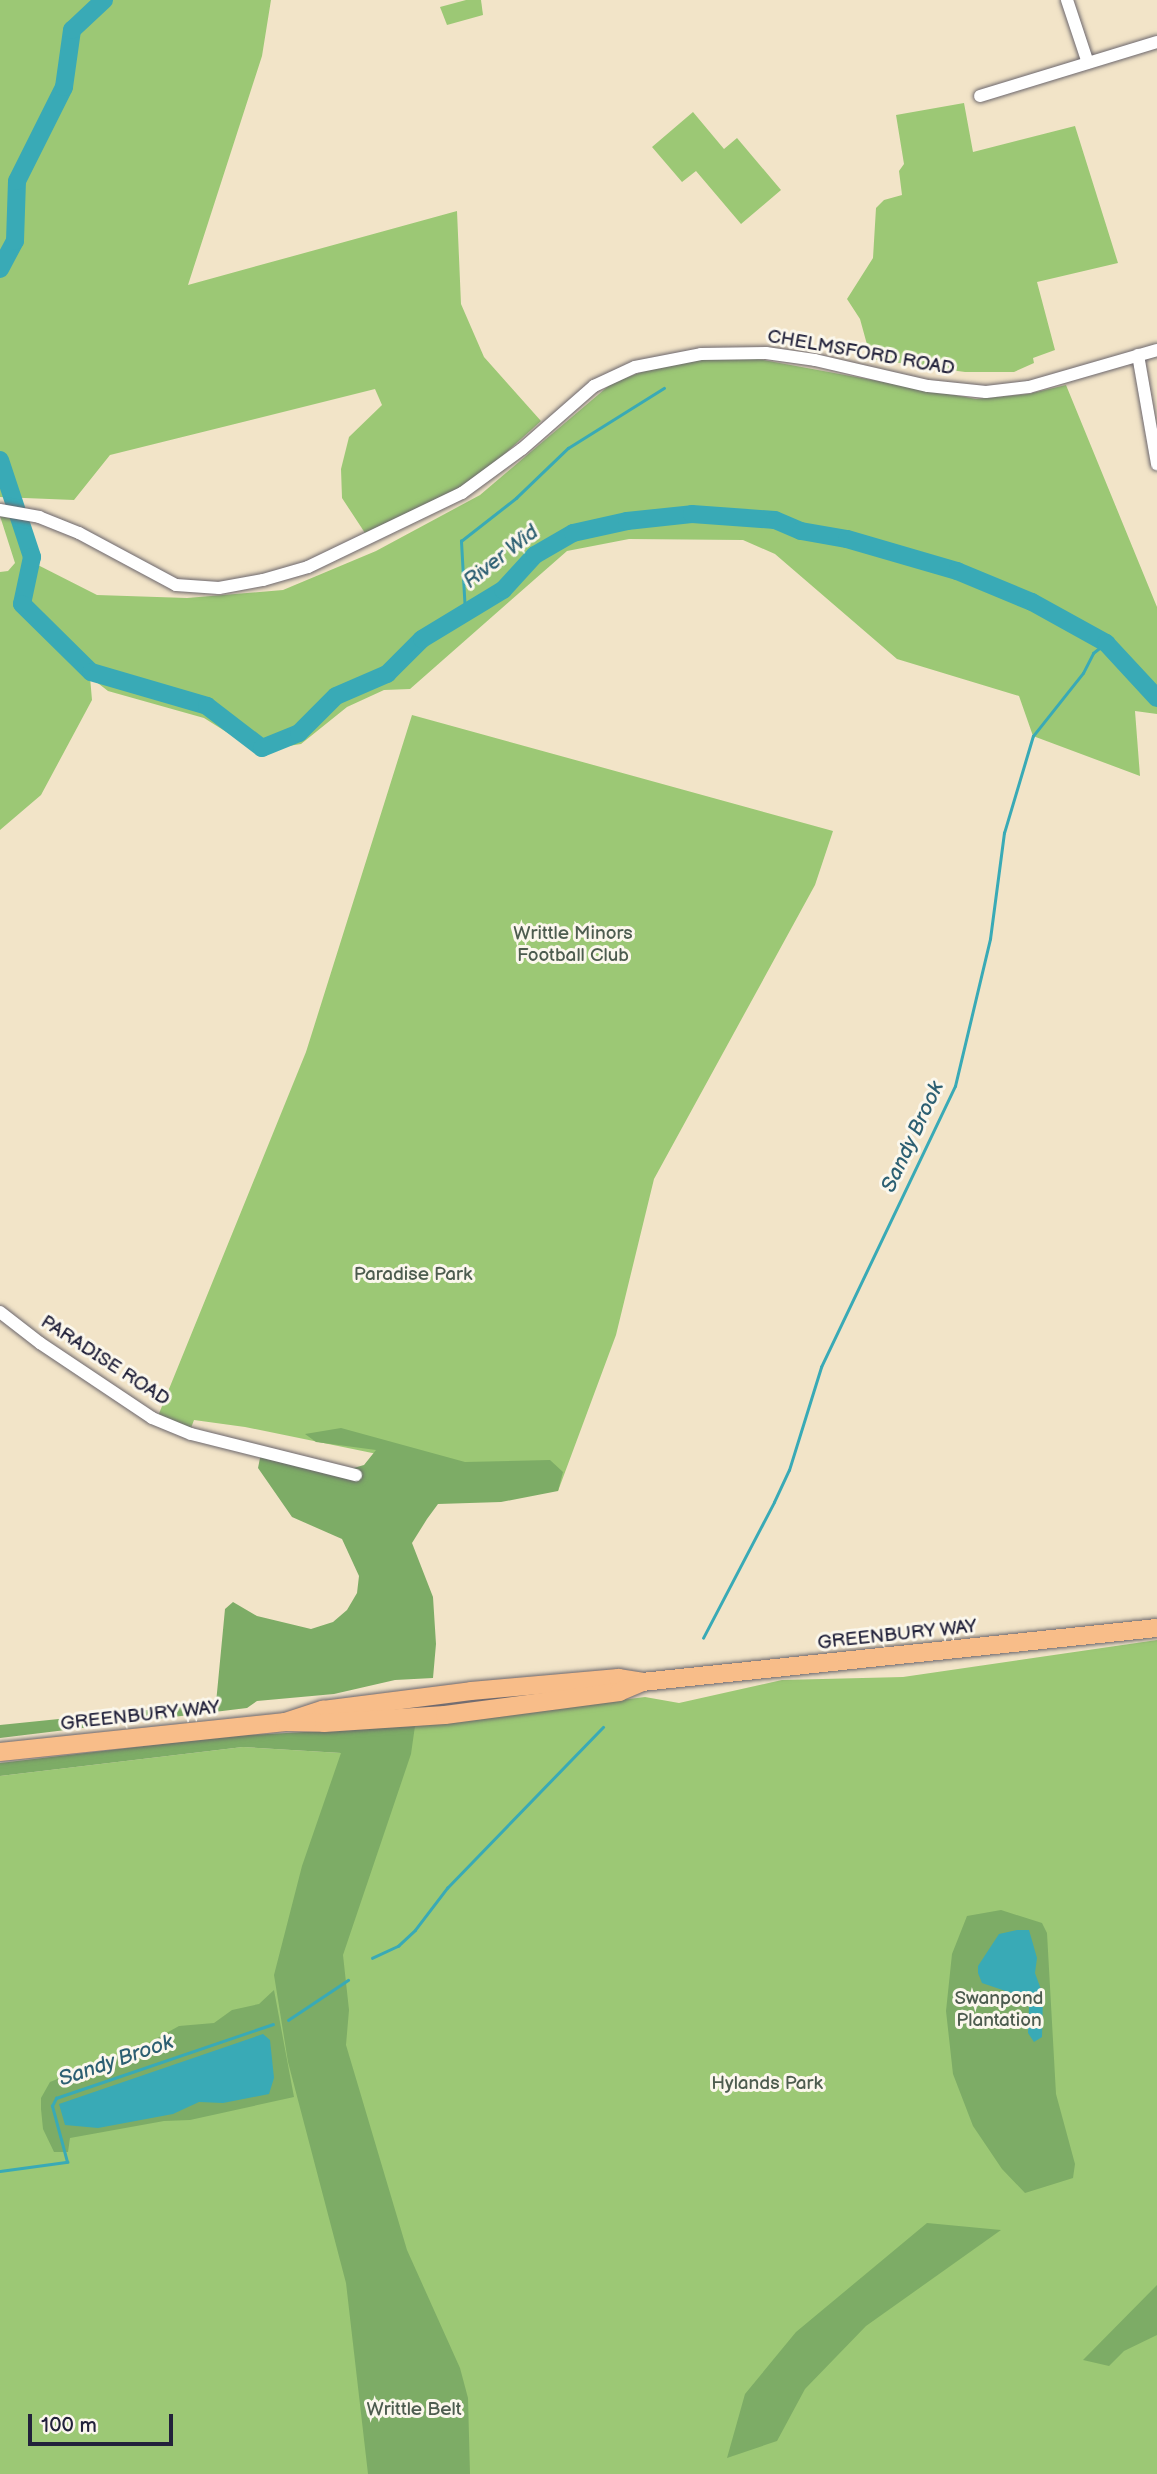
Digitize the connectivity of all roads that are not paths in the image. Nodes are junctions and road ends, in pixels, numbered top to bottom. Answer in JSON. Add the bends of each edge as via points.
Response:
{"nodes":[{"id":1,"x":1067,"y":0,"type":"edge"},
{"id":2,"x":1157,"y":42,"type":"edge"},
{"id":3,"x":1088,"y":63,"type":"junction"},
{"id":4,"x":980,"y":96,"type":"dead end"},
{"id":5,"x":1157,"y":349,"type":"edge"},
{"id":6,"x":1138,"y":355,"type":"junction"},
{"id":7,"x":1157,"y":464,"type":"edge"},
{"id":8,"x":4,"y":510,"type":"edge"},
{"id":9,"x":0,"y":1312,"type":"edge"},
{"id":10,"x":356,"y":1475,"type":"dead end"},
{"id":11,"x":1157,"y":1628,"type":"edge"},
{"id":12,"x":0,"y":1752,"type":"edge"}],
"edges":[{"from":1,"to":3,"type":"street"},
{"from":2,"to":3,"type":"street"},
{"from":3,"to":4,"type":"street"},
{"from":5,"to":6,"type":"street","name":"CHELMSFORD ROAD"},
{"from":6,"to":7,"type":"street"},
{"from":6,"to":8,"type":"street","name":"CHELMSFORD ROAD","via":[[1007,391],[928,386],[766,353],[701,354],[635,367],[594,386],[493,473],[452,499],[308,567],[219,587],[176,585],[79,533]]},
{"from":9,"to":10,"type":"street","name":"PARADISE ROAD","via":[[152,1418],[191,1434]]},
{"from":11,"to":12,"type":"highway","name":"GREENBURY WAY","via":[[642,1682],[619,1692],[423,1717],[285,1722]]}]}
